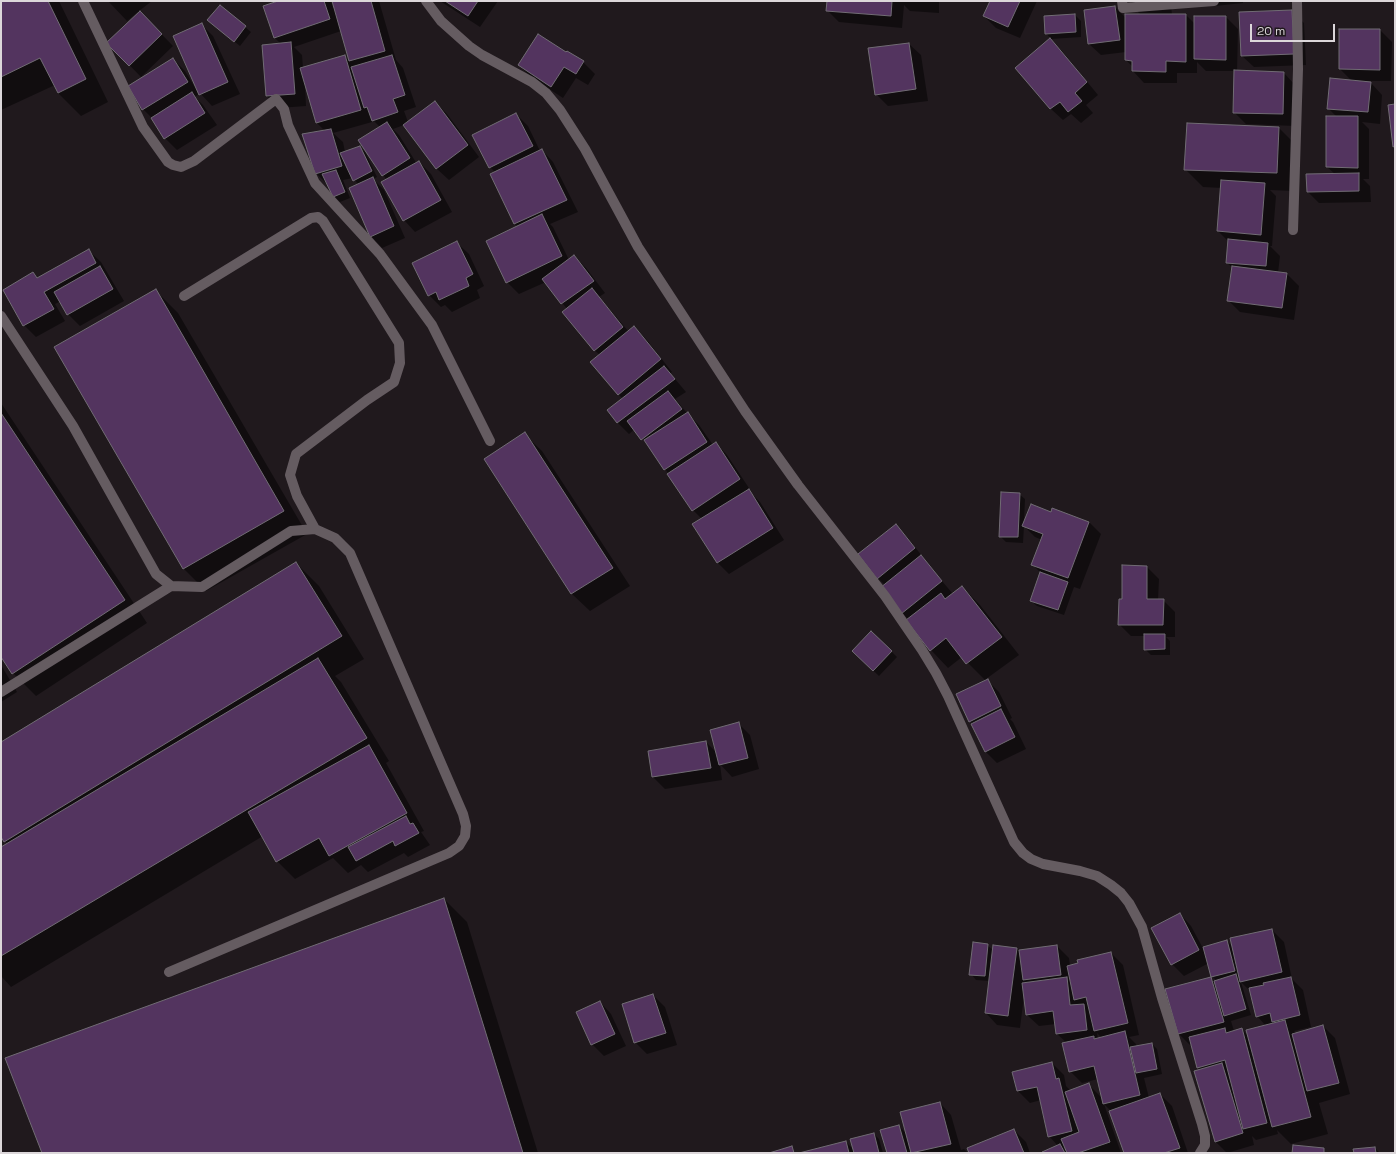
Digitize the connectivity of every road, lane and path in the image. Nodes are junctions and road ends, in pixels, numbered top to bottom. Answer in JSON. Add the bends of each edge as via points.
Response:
{"nodes":[{"id":1,"x":83,"y":1,"type":"edge"},
{"id":2,"x":426,"y":1,"type":"edge"},
{"id":3,"x":1122,"y":1,"type":"edge"},
{"id":4,"x":1214,"y":1,"type":"edge"},
{"id":5,"x":1298,"y":1,"type":"edge"},
{"id":6,"x":1293,"y":230,"type":"dead end"},
{"id":7,"x":184,"y":296,"type":"dead end"},
{"id":8,"x":1,"y":316,"type":"edge"},
{"id":9,"x":490,"y":441,"type":"dead end"},
{"id":10,"x":315,"y":529,"type":"junction"},
{"id":11,"x":171,"y":586,"type":"junction"},
{"id":12,"x":1,"y":692,"type":"edge"},
{"id":13,"x":168,"y":972,"type":"dead end"},
{"id":14,"x":1200,"y":1153,"type":"edge"}],
"edges":[{"from":1,"to":9,"type":"street","via":[[143,127],[168,162],[173,165],[181,167],[194,161],[276,100],[284,109],[288,125],[315,183],[380,254],[432,325]]},
{"from":2,"to":14,"type":"street","via":[[441,21],[469,46],[532,82],[546,93],[560,110],[585,149],[638,247],[746,411],[798,485],[885,596],[922,650],[953,707],[1014,842],[1023,853],[1043,864],[1097,876],[1121,893],[1129,903],[1142,927],[1202,1124],[1205,1145]]},
{"from":3,"to":4,"type":"street","via":[[1122,8]]},
{"from":5,"to":6,"type":"street"},
{"from":7,"to":10,"type":"street","via":[[311,218],[318,217],[323,221],[399,343],[400,363],[394,382],[296,454],[290,475],[297,496]]},
{"from":8,"to":11,"type":"street","via":[[73,426],[156,574]]},
{"from":10,"to":11,"type":"street","via":[[291,530],[202,587]]},
{"from":10,"to":13,"type":"street","via":[[335,538],[350,553],[463,814],[465,836],[459,846],[449,853]]},
{"from":11,"to":12,"type":"street"}]}
